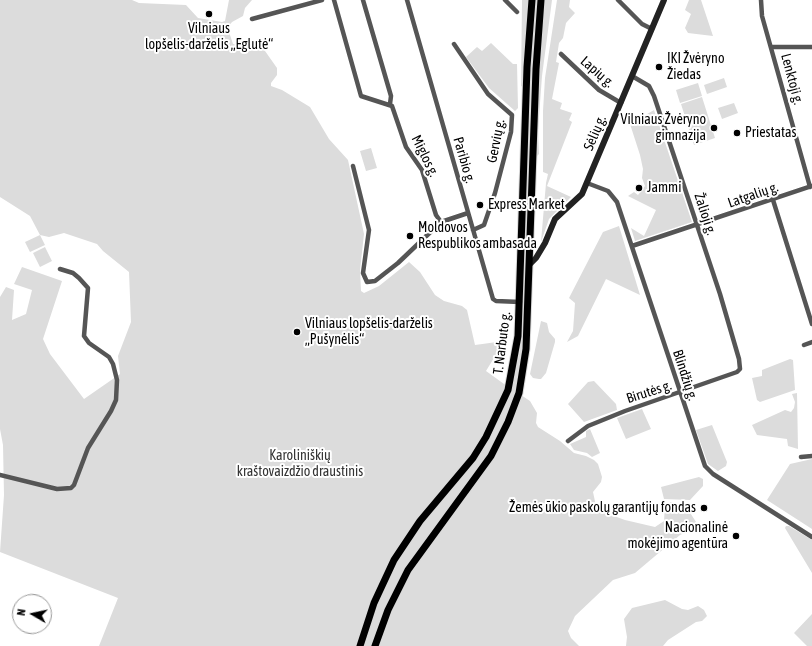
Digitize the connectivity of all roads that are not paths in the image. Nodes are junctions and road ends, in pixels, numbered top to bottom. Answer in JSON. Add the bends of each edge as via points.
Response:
{"nodes":[{"id":1,"x":322,"y":0,"type":"edge"},
{"id":2,"x":334,"y":0,"type":"edge"},
{"id":3,"x":363,"y":0,"type":"edge"},
{"id":4,"x":407,"y":0,"type":"edge"},
{"id":5,"x":505,"y":0,"type":"edge"},
{"id":6,"x":532,"y":0,"type":"edge"},
{"id":7,"x":541,"y":0,"type":"edge"},
{"id":8,"x":618,"y":0,"type":"edge"},
{"id":9,"x":664,"y":0,"type":"edge"},
{"id":10,"x":761,"y":0,"type":"edge"},
{"id":11,"x":516,"y":12,"type":"dead end"},
{"id":12,"x":252,"y":19,"type":"dead end"},
{"id":13,"x":652,"y":29,"type":"junction"},
{"id":14,"x":454,"y":44,"type":"dead end"},
{"id":15,"x":772,"y":47,"type":"junction"},
{"id":16,"x":812,"y":47,"type":"edge"},
{"id":17,"x":561,"y":54,"type":"dead end"},
{"id":18,"x":632,"y":76,"type":"junction"},
{"id":19,"x":620,"y":103,"type":"junction"},
{"id":20,"x":390,"y":104,"type":"junction"},
{"id":21,"x":353,"y":166,"type":"dead end"},
{"id":22,"x":587,"y":183,"type":"junction"},
{"id":23,"x":811,"y":187,"type":"edge"},
{"id":24,"x":773,"y":200,"type":"junction"},
{"id":25,"x":468,"y":213,"type":"junction"},
{"id":26,"x":442,"y":222,"type":"junction"},
{"id":27,"x":697,"y":226,"type":"junction"},
{"id":28,"x":473,"y":230,"type":"junction"},
{"id":29,"x":632,"y":246,"type":"junction"},
{"id":30,"x":530,"y":264,"type":"junction"},
{"id":31,"x":60,"y":270,"type":"dead end"},
{"id":32,"x":521,"y":272,"type":"junction"},
{"id":33,"x":520,"y":302,"type":"junction"},
{"id":34,"x":812,"y":324,"type":"edge"},
{"id":35,"x":812,"y":342,"type":"edge"},
{"id":36,"x":804,"y":345,"type":"dead end"},
{"id":37,"x":740,"y":369,"type":"joint"},
{"id":38,"x":680,"y":393,"type":"junction"},
{"id":39,"x":568,"y":441,"type":"dead end"},
{"id":40,"x":812,"y":456,"type":"edge"},
{"id":41,"x":801,"y":457,"type":"dead end"},
{"id":42,"x":0,"y":476,"type":"edge"},
{"id":43,"x":812,"y":537,"type":"edge"},
{"id":44,"x":360,"y":646,"type":"edge"},
{"id":45,"x":375,"y":646,"type":"edge"}],
"edges":[{"from":1,"to":12,"type":"street"},
{"from":2,"to":20,"type":"street","via":[[361,96]]},
{"from":3,"to":20,"type":"street","name":"Miglos g.","via":[[391,96]]},
{"from":4,"to":25,"type":"street","name":"Paribio g."},
{"from":5,"to":11,"type":"street"},
{"from":6,"to":32,"type":"main road","name":"T. Narbuto g.","via":[[527,67]]},
{"from":7,"to":30,"type":"main road","name":"T. Narbuto g.","via":[[536,69]]},
{"from":8,"to":13,"type":"street","via":[[642,24]]},
{"from":9,"to":13,"type":"main road","name":"Sėlių g."},
{"from":10,"to":15,"type":"street","name":"Lenktoji g.","via":[[761,12]]},
{"from":13,"to":18,"type":"main road","name":"Sėlių g."},
{"from":14,"to":28,"type":"street","name":"Gervių g.","via":[[488,94],[512,115],[512,132],[495,193],[484,225]]},
{"from":15,"to":16,"type":"street"},
{"from":15,"to":23,"type":"street","name":"Lenktoji g."},
{"from":17,"to":19,"type":"street","name":"Lapių g.","via":[[599,90]]},
{"from":18,"to":19,"type":"main road","name":"Sėlių g."},
{"from":18,"to":27,"type":"street","name":"Žalioji g.","via":[[652,89]]},
{"from":19,"to":22,"type":"main road","name":"Sėlių g."},
{"from":20,"to":26,"type":"street","name":"Miglos g.","via":[[406,147],[422,170],[436,215]]},
{"from":21,"to":26,"type":"street","via":[[369,230],[363,273],[367,282],[375,281],[398,263]]},
{"from":22,"to":29,"type":"street","name":"Blindžių g.","via":[[613,196]]},
{"from":22,"to":30,"type":"main road","name":"Sėlių g.","via":[[578,200],[555,219],[545,243]]},
{"from":23,"to":24,"type":"street","name":"Latgalių g."},
{"from":24,"to":27,"type":"street","name":"Latgalių g."},
{"from":24,"to":34,"type":"street"},
{"from":25,"to":26,"type":"street"},
{"from":25,"to":28,"type":"street","name":"Paribio g."},
{"from":27,"to":29,"type":"street","name":"Latgalių g."},
{"from":27,"to":37,"type":"street","name":"Žalioji g.","via":[[733,338]]},
{"from":28,"to":33,"type":"street","name":"Paribio g.","via":[[493,299]]},
{"from":29,"to":38,"type":"street","name":"Blindžių g."},
{"from":30,"to":32,"type":"main road"},
{"from":30,"to":45,"type":"main road","name":"T. Narbuto g.","via":[[526,349],[519,393],[508,422],[499,443],[482,470],[408,570],[388,610]]},
{"from":31,"to":42,"type":"street","via":[[73,273],[86,284],[88,293],[84,336],[89,344],[109,357],[117,380],[117,393],[111,411],[88,448],[74,485],[66,490]]},
{"from":32,"to":33,"type":"main road","name":"T. Narbuto g."},
{"from":33,"to":44,"type":"main road","name":"T. Narbuto g.","via":[[513,369],[508,390],[496,418],[473,458],[420,521],[394,560],[374,603]]},
{"from":35,"to":36,"type":"street"},
{"from":37,"to":38,"type":"street","name":"Birutės g."},
{"from":38,"to":39,"type":"street","name":"Birutės g.","via":[[588,426]]},
{"from":38,"to":43,"type":"street","name":"Blindžių g.","via":[[700,457],[707,469]]},
{"from":40,"to":41,"type":"street"}]}
